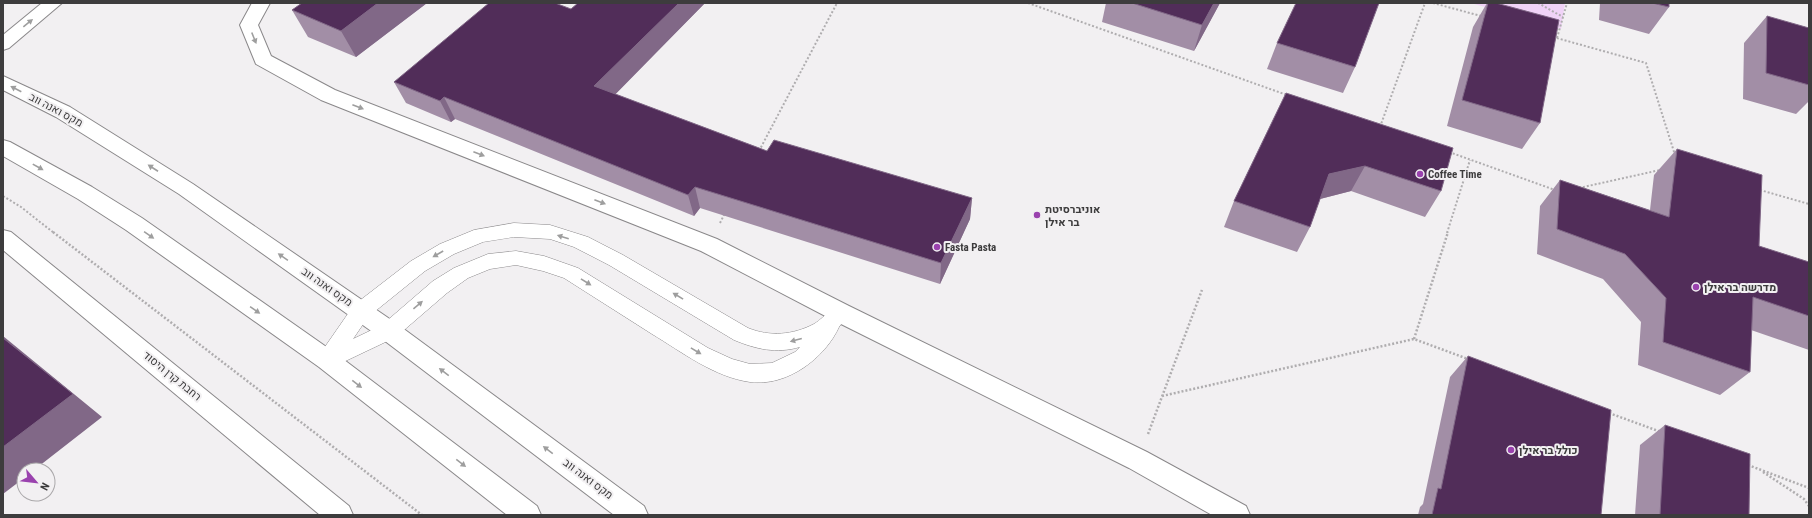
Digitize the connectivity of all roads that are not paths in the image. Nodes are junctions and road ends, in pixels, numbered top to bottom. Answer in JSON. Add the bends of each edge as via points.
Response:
{"nodes":[{"id":1,"x":53,"y":3,"type":"edge"},
{"id":2,"x":260,"y":3,"type":"edge"},
{"id":3,"x":3,"y":44,"type":"edge"},
{"id":4,"x":3,"y":82,"type":"edge"},
{"id":5,"x":3,"y":148,"type":"edge"},
{"id":6,"x":3,"y":238,"type":"edge"},
{"id":7,"x":361,"y":311,"type":"junction"},
{"id":8,"x":841,"y":313,"type":"junction"},
{"id":9,"x":389,"y":331,"type":"junction"},
{"id":10,"x":326,"y":360,"type":"junction"},
{"id":11,"x":340,"y":515,"type":"edge"},
{"id":12,"x":528,"y":515,"type":"edge"},
{"id":13,"x":635,"y":515,"type":"edge"},
{"id":14,"x":1236,"y":515,"type":"edge"}],
"edges":[{"from":3,"to":1,"type":"street","one_way":true},
{"from":2,"to":8,"type":"street","one_way":true,"via":[[249,25],[263,60],[328,95],[709,245]]},
{"from":7,"to":4,"type":"street","name":"מקס ואנה ווב","one_way":true,"via":[[173,180],[63,112]]},
{"from":5,"to":10,"type":"street","one_way":true,"via":[[85,193],[134,224]]},
{"from":6,"to":11,"type":"street","name":"רחבת קרן היסוד"},
{"from":8,"to":7,"type":"lane","one_way":true,"via":[[822,329],[803,338],[773,343],[756,341],[581,242],[550,232],[514,230],[481,235],[447,249],[418,266]]},
{"from":7,"to":9,"type":"street","name":"מקס ואנה ווב"},
{"from":7,"to":10,"type":"lane"},
{"from":9,"to":8,"type":"lane","one_way":true,"via":[[440,287],[462,273],[488,262],[516,258],[571,273],[701,354],[728,368],[750,374],[774,372],[802,358],[819,342]]},
{"from":8,"to":14,"type":"street","via":[[1138,460]]},
{"from":9,"to":10,"type":"lane"},
{"from":13,"to":9,"type":"street","name":"מקס ואנה ווב","one_way":true},
{"from":10,"to":12,"type":"street","one_way":true}]}
